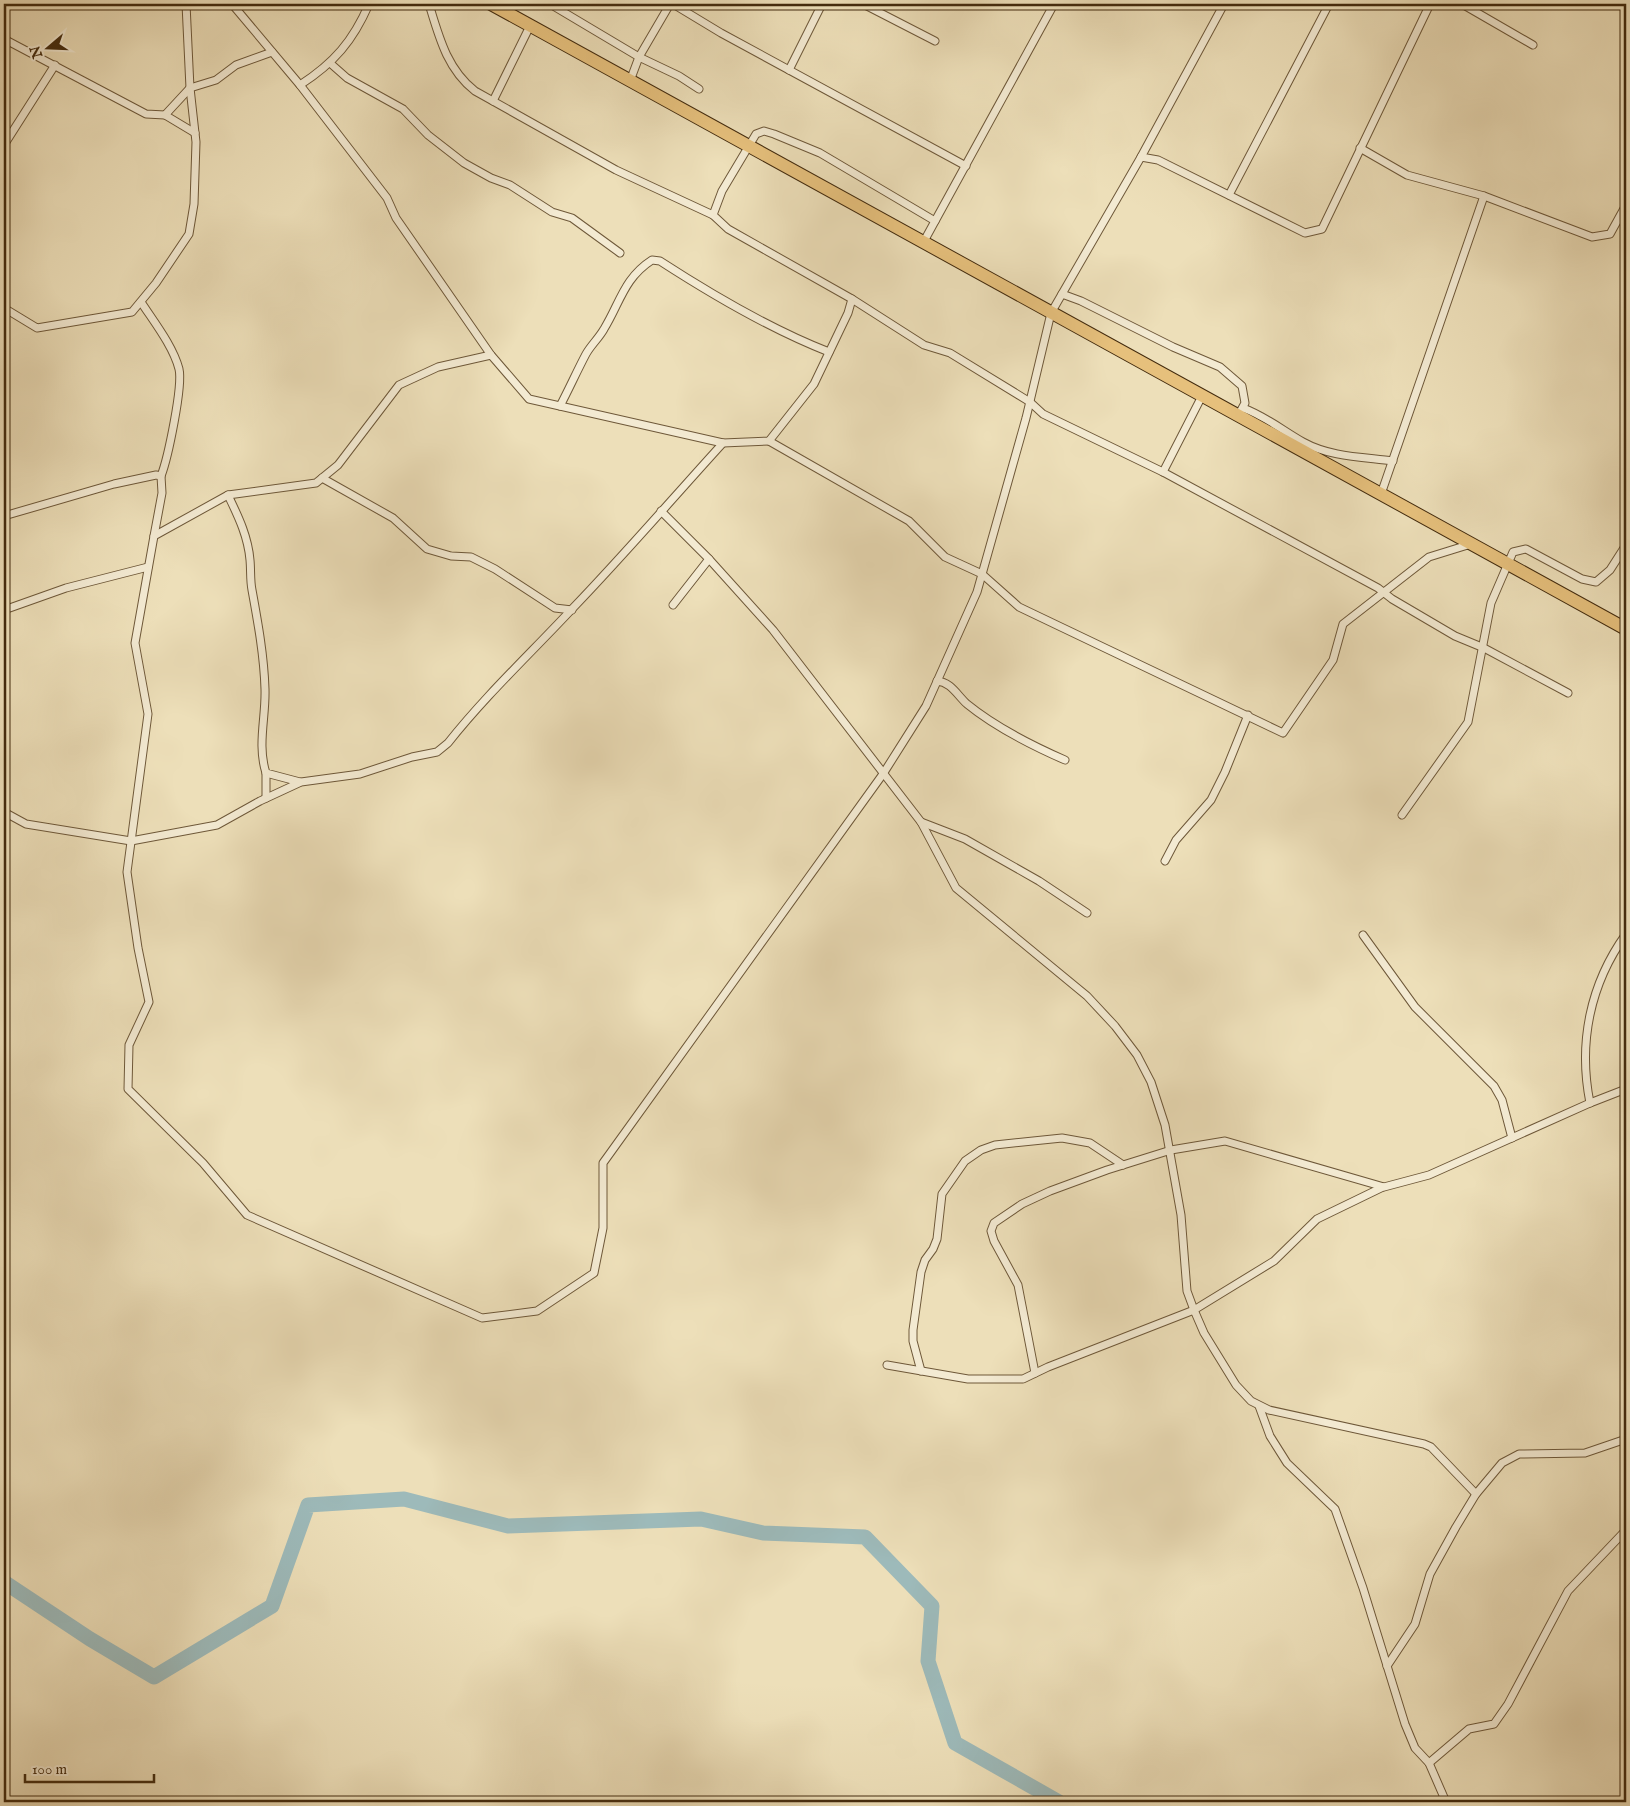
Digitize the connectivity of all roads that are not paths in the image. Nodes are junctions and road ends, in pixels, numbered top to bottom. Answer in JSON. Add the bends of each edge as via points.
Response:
{"nodes":[{"id":1,"x":184,"y":4,"type":"edge"},
{"id":2,"x":232,"y":4,"type":"edge"},
{"id":3,"x":369,"y":4,"type":"edge"},
{"id":4,"x":429,"y":4,"type":"edge"},
{"id":5,"x":491,"y":4,"type":"edge"},
{"id":6,"x":550,"y":4,"type":"edge"},
{"id":7,"x":672,"y":4,"type":"edge"},
{"id":8,"x":822,"y":4,"type":"edge"},
{"id":9,"x":863,"y":4,"type":"edge"},
{"id":10,"x":1054,"y":4,"type":"edge"},
{"id":11,"x":1224,"y":4,"type":"edge"},
{"id":12,"x":1329,"y":4,"type":"edge"},
{"id":13,"x":1430,"y":4,"type":"edge"},
{"id":14,"x":1462,"y":4,"type":"edge"},
{"id":15,"x":509,"y":9,"type":"edge"},
{"id":16,"x":530,"y":26,"type":"junction"},
{"id":17,"x":4,"y":38,"type":"edge"},
{"id":18,"x":935,"y":41,"type":"dead end"},
{"id":19,"x":1533,"y":45,"type":"dead end"},
{"id":20,"x":272,"y":52,"type":"junction"},
{"id":21,"x":639,"y":57,"type":"junction"},
{"id":22,"x":330,"y":64,"type":"junction"},
{"id":23,"x":56,"y":65,"type":"junction"},
{"id":24,"x":789,"y":70,"type":"junction"},
{"id":25,"x":630,"y":81,"type":"junction"},
{"id":26,"x":300,"y":85,"type":"junction"},
{"id":27,"x":190,"y":88,"type":"junction"},
{"id":28,"x":699,"y":89,"type":"dead end"},
{"id":29,"x":493,"y":101,"type":"junction"},
{"id":30,"x":165,"y":115,"type":"junction"},
{"id":31,"x":195,"y":133,"type":"junction"},
{"id":32,"x":4,"y":145,"type":"edge"},
{"id":33,"x":750,"y":147,"type":"junction"},
{"id":34,"x":1360,"y":148,"type":"junction"},
{"id":35,"x":1141,"y":157,"type":"junction"},
{"id":36,"x":966,"y":166,"type":"junction"},
{"id":37,"x":1229,"y":195,"type":"junction"},
{"id":38,"x":1484,"y":196,"type":"junction"},
{"id":39,"x":1626,"y":204,"type":"edge"},
{"id":40,"x":713,"y":215,"type":"junction"},
{"id":41,"x":935,"y":221,"type":"junction"},
{"id":42,"x":923,"y":243,"type":"junction"},
{"id":43,"x":620,"y":253,"type":"dead end"},
{"id":44,"x":1062,"y":294,"type":"junction"},
{"id":45,"x":852,"y":299,"type":"junction"},
{"id":46,"x":141,"y":302,"type":"junction"},
{"id":47,"x":4,"y":308,"type":"edge"},
{"id":48,"x":1051,"y":313,"type":"junction"},
{"id":49,"x":830,"y":352,"type":"junction"},
{"id":50,"x":490,"y":354,"type":"junction"},
{"id":51,"x":1202,"y":396,"type":"junction"},
{"id":52,"x":1030,"y":402,"type":"junction"},
{"id":53,"x":560,"y":406,"type":"junction"},
{"id":54,"x":1240,"y":412,"type":"junction"},
{"id":55,"x":769,"y":441,"type":"junction"},
{"id":56,"x":723,"y":443,"type":"junction"},
{"id":57,"x":1393,"y":461,"type":"junction"},
{"id":58,"x":1163,"y":472,"type":"junction"},
{"id":59,"x":161,"y":476,"type":"junction"},
{"id":60,"x":322,"y":478,"type":"junction"},
{"id":61,"x":1381,"y":494,"type":"junction"},
{"id":62,"x":228,"y":495,"type":"junction"},
{"id":63,"x":661,"y":511,"type":"junction"},
{"id":64,"x":4,"y":516,"type":"edge"},
{"id":65,"x":154,"y":536,"type":"junction"},
{"id":66,"x":1471,"y":544,"type":"junction"},
{"id":67,"x":1626,"y":546,"type":"edge"},
{"id":68,"x":708,"y":559,"type":"junction"},
{"id":69,"x":1508,"y":564,"type":"junction"},
{"id":70,"x":148,"y":567,"type":"junction"},
{"id":71,"x":982,"y":574,"type":"junction"},
{"id":72,"x":1384,"y":593,"type":"junction"},
{"id":73,"x":673,"y":605,"type":"dead end"},
{"id":74,"x":4,"y":610,"type":"edge"},
{"id":75,"x":572,"y":610,"type":"junction"},
{"id":76,"x":1626,"y":628,"type":"edge"},
{"id":77,"x":1484,"y":648,"type":"junction"},
{"id":78,"x":937,"y":681,"type":"junction"},
{"id":79,"x":1568,"y":693,"type":"dead end"},
{"id":80,"x":1248,"y":715,"type":"junction"},
{"id":81,"x":1066,"y":760,"type":"dead end"},
{"id":82,"x":266,"y":772,"type":"junction"},
{"id":83,"x":884,"y":774,"type":"junction"},
{"id":84,"x":301,"y":782,"type":"junction"},
{"id":85,"x":266,"y":798,"type":"junction"},
{"id":86,"x":4,"y":812,"type":"edge"},
{"id":87,"x":1402,"y":815,"type":"dead end"},
{"id":88,"x":921,"y":822,"type":"junction"},
{"id":89,"x":131,"y":840,"type":"junction"},
{"id":90,"x":1165,"y":861,"type":"dead end"},
{"id":91,"x":1087,"y":912,"type":"dead end"},
{"id":92,"x":1626,"y":934,"type":"edge"},
{"id":93,"x":1363,"y":935,"type":"dead end"},
{"id":94,"x":1626,"y":1089,"type":"edge"},
{"id":95,"x":1590,"y":1103,"type":"junction"},
{"id":96,"x":1512,"y":1138,"type":"junction"},
{"id":97,"x":1171,"y":1150,"type":"junction"},
{"id":98,"x":1124,"y":1165,"type":"junction"},
{"id":99,"x":1384,"y":1187,"type":"junction"},
{"id":100,"x":1194,"y":1310,"type":"junction"},
{"id":101,"x":887,"y":1365,"type":"dead end"},
{"id":102,"x":921,"y":1371,"type":"junction"},
{"id":103,"x":1035,"y":1373,"type":"junction"},
{"id":104,"x":1259,"y":1406,"type":"junction"},
{"id":105,"x":1626,"y":1439,"type":"edge"},
{"id":106,"x":1476,"y":1494,"type":"junction"},
{"id":107,"x":1626,"y":1530,"type":"edge"},
{"id":108,"x":1387,"y":1666,"type":"junction"},
{"id":109,"x":1429,"y":1763,"type":"junction"},
{"id":110,"x":1446,"y":1802,"type":"edge"}],
"edges":[{"from":1,"to":27,"type":"street"},
{"from":2,"to":20,"type":"street"},
{"from":3,"to":22,"type":"street","via":[[359,28]]},
{"from":4,"to":29,"type":"street","via":[[441,43],[460,80]]},
{"from":5,"to":15,"type":"highway"},
{"from":6,"to":21,"type":"street"},
{"from":7,"to":21,"type":"street"},
{"from":7,"to":24,"type":"street"},
{"from":8,"to":24,"type":"street"},
{"from":9,"to":18,"type":"street"},
{"from":10,"to":36,"type":"street"},
{"from":11,"to":35,"type":"street"},
{"from":12,"to":37,"type":"street"},
{"from":13,"to":34,"type":"street"},
{"from":14,"to":19,"type":"street"},
{"from":15,"to":16,"type":"highway"},
{"from":16,"to":25,"type":"highway"},
{"from":16,"to":29,"type":"street"},
{"from":17,"to":23,"type":"street"},
{"from":20,"to":26,"type":"street"},
{"from":20,"to":27,"type":"street","via":[[236,66],[216,80]]},
{"from":21,"to":25,"type":"street"},
{"from":21,"to":28,"type":"street"},
{"from":22,"to":26,"type":"street"},
{"from":22,"to":43,"type":"street","via":[[347,78],[403,109],[428,135],[464,163],[510,185],[552,212],[572,218]]},
{"from":23,"to":30,"type":"street","via":[[146,114]]},
{"from":23,"to":32,"type":"street"},
{"from":24,"to":36,"type":"street"},
{"from":25,"to":33,"type":"highway"},
{"from":26,"to":50,"type":"street","via":[[387,198],[396,218]]},
{"from":27,"to":30,"type":"street"},
{"from":27,"to":31,"type":"street"},
{"from":29,"to":40,"type":"street","via":[[616,170]]},
{"from":30,"to":31,"type":"street"},
{"from":31,"to":46,"type":"street","via":[[194,204],[189,234]]},
{"from":33,"to":40,"type":"street","via":[[722,191]]},
{"from":33,"to":41,"type":"street","via":[[756,134],[764,131],[774,134],[820,153]]},
{"from":33,"to":42,"type":"highway"},
{"from":34,"to":37,"type":"street","via":[[1322,229],[1305,233]]},
{"from":34,"to":38,"type":"street","via":[[1408,175]]},
{"from":35,"to":37,"type":"street","via":[[1158,160]]},
{"from":35,"to":44,"type":"street"},
{"from":36,"to":41,"type":"street"},
{"from":38,"to":39,"type":"street","via":[[1592,236],[1610,234]]},
{"from":38,"to":57,"type":"street"},
{"from":40,"to":45,"type":"street","via":[[728,229]]},
{"from":41,"to":42,"type":"street"},
{"from":42,"to":48,"type":"highway"},
{"from":44,"to":48,"type":"street"},
{"from":44,"to":54,"type":"street","via":[[1220,367],[1242,386],[1245,403]]},
{"from":45,"to":49,"type":"street"},
{"from":45,"to":52,"type":"street","via":[[924,344],[950,353]]},
{"from":46,"to":47,"type":"street","via":[[132,312],[37,328]]},
{"from":46,"to":59,"type":"street","via":[[174,357],[180,374],[168,457]]},
{"from":48,"to":51,"type":"highway"},
{"from":48,"to":52,"type":"street"},
{"from":49,"to":53,"type":"street","via":[[788,335],[730,305],[660,261],[652,260],[624,287],[604,330],[587,353]]},
{"from":49,"to":55,"type":"street","via":[[814,384]]},
{"from":50,"to":53,"type":"street","via":[[529,399]]},
{"from":50,"to":60,"type":"street","via":[[438,368],[399,385],[338,465]]},
{"from":51,"to":54,"type":"highway"},
{"from":51,"to":58,"type":"street"},
{"from":52,"to":58,"type":"street","via":[[1043,414]]},
{"from":52,"to":71,"type":"street"},
{"from":53,"to":56,"type":"street"},
{"from":54,"to":57,"type":"street","via":[[1260,414],[1304,442],[1336,454]]},
{"from":54,"to":61,"type":"highway"},
{"from":55,"to":56,"type":"street"},
{"from":55,"to":71,"type":"street","via":[[794,458],[909,520],[945,557]]},
{"from":56,"to":63,"type":"street"},
{"from":57,"to":61,"type":"street"},
{"from":58,"to":72,"type":"street"},
{"from":59,"to":64,"type":"street","via":[[114,484]]},
{"from":59,"to":65,"type":"street","via":[[162,494]]},
{"from":60,"to":62,"type":"street","via":[[316,483]]},
{"from":60,"to":75,"type":"street","via":[[393,518],[427,549],[451,556],[471,557],[555,608]]},
{"from":61,"to":66,"type":"highway"},
{"from":62,"to":65,"type":"street"},
{"from":62,"to":82,"type":"street","via":[[243,526],[250,559],[250,580],[264,667],[262,735]]},
{"from":63,"to":68,"type":"street"},
{"from":63,"to":75,"type":"street"},
{"from":65,"to":70,"type":"street"},
{"from":66,"to":69,"type":"highway"},
{"from":66,"to":72,"type":"street","via":[[1429,557]]},
{"from":67,"to":69,"type":"street","via":[[1610,570],[1596,582],[1582,579],[1526,549],[1513,552]]},
{"from":68,"to":73,"type":"street"},
{"from":68,"to":83,"type":"street","via":[[773,630]]},
{"from":69,"to":76,"type":"highway"},
{"from":69,"to":77,"type":"street","via":[[1491,603]]},
{"from":70,"to":74,"type":"street","via":[[66,588]]},
{"from":70,"to":89,"type":"street","via":[[135,643],[148,714]]},
{"from":71,"to":78,"type":"street"},
{"from":71,"to":80,"type":"street","via":[[1019,607]]},
{"from":72,"to":77,"type":"street","via":[[1455,636]]},
{"from":72,"to":80,"type":"street","via":[[1343,624],[1333,660],[1284,733]]},
{"from":75,"to":84,"type":"street","via":[[508,673],[437,752],[360,774]]},
{"from":77,"to":79,"type":"street"},
{"from":77,"to":87,"type":"street","via":[[1468,722]]},
{"from":78,"to":81,"type":"street","via":[[949,685],[968,704],[1028,743]]},
{"from":78,"to":83,"type":"street","via":[[926,706]]},
{"from":80,"to":90,"type":"street","via":[[1211,800],[1176,840]]},
{"from":82,"to":84,"type":"street"},
{"from":82,"to":85,"type":"street"},
{"from":83,"to":88,"type":"street"},
{"from":83,"to":89,"type":"street","via":[[603,1163],[603,1228],[594,1273],[537,1312],[482,1318],[247,1215],[203,1163],[128,1089],[129,1045],[149,1002],[127,872]]},
{"from":84,"to":85,"type":"street"},
{"from":85,"to":89,"type":"street","via":[[217,825]]},
{"from":86,"to":89,"type":"street","via":[[26,824]]},
{"from":88,"to":91,"type":"street","via":[[965,839]]},
{"from":88,"to":97,"type":"street","via":[[956,888],[1087,996],[1115,1026],[1137,1055],[1151,1082]]},
{"from":92,"to":95,"type":"street","via":[[1597,986],[1588,1017],[1585,1078]]},
{"from":93,"to":96,"type":"street","via":[[1415,1007],[1494,1086],[1502,1100]]},
{"from":94,"to":95,"type":"street"},
{"from":95,"to":96,"type":"street"},
{"from":96,"to":99,"type":"street","via":[[1428,1175]]},
{"from":97,"to":98,"type":"street"},
{"from":97,"to":99,"type":"street","via":[[1225,1141]]},
{"from":97,"to":100,"type":"street","via":[[1181,1215],[1187,1291]]},
{"from":98,"to":102,"type":"street","via":[[1090,1143],[1062,1138],[995,1145],[965,1161],[942,1194],[937,1239],[922,1272],[913,1330]]},
{"from":98,"to":103,"type":"street","via":[[1022,1204],[994,1223],[991,1230],[1018,1285]]},
{"from":99,"to":100,"type":"street","via":[[1317,1219],[1274,1261]]},
{"from":100,"to":103,"type":"street"},
{"from":100,"to":104,"type":"street","via":[[1204,1333],[1236,1385]]},
{"from":101,"to":102,"type":"street"},
{"from":102,"to":103,"type":"street","via":[[968,1379],[1003,1380],[1023,1379]]},
{"from":104,"to":106,"type":"street","via":[[1424,1444],[1431,1447]]},
{"from":104,"to":108,"type":"street","via":[[1270,1436],[1287,1463],[1335,1508]]},
{"from":105,"to":106,"type":"street","via":[[1585,1453],[1519,1454],[1502,1463]]},
{"from":106,"to":108,"type":"street","via":[[1430,1574],[1415,1624]]},
{"from":107,"to":109,"type":"street","via":[[1568,1590],[1508,1704],[1494,1724],[1469,1729]]},
{"from":108,"to":109,"type":"street","via":[[1415,1748]]},
{"from":109,"to":110,"type":"street"}]}
